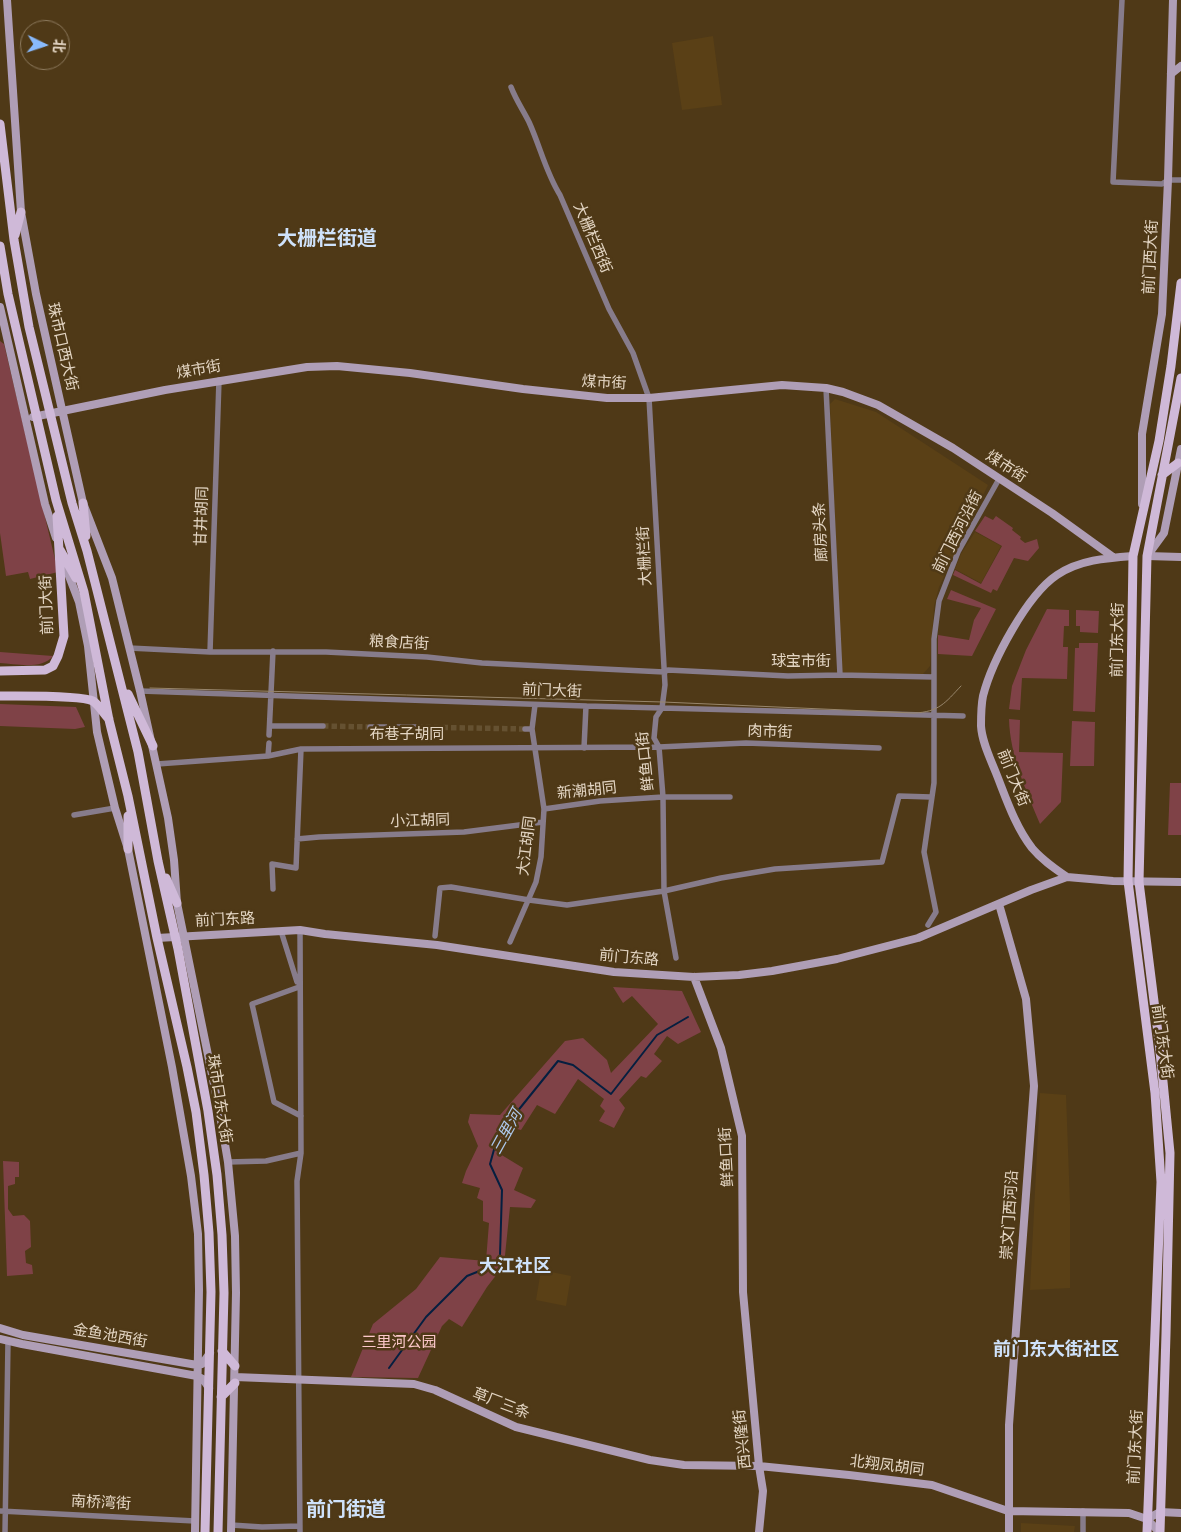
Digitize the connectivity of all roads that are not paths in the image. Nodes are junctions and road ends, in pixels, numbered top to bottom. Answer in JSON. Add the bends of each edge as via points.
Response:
{"nodes":[{"id":1,"x":7,"y":0,"type":"edge"},
{"id":2,"x":1122,"y":0,"type":"edge"},
{"id":3,"x":1173,"y":0,"type":"edge"},
{"id":4,"x":1181,"y":66,"type":"edge"},
{"id":5,"x":1171,"y":74,"type":"junction"},
{"id":6,"x":511,"y":87,"type":"dead end"},
{"id":7,"x":0,"y":124,"type":"edge"},
{"id":8,"x":1168,"y":180,"type":"junction"},
{"id":9,"x":1181,"y":180,"type":"edge"},
{"id":10,"x":22,"y":212,"type":"junction"},
{"id":11,"x":14,"y":240,"type":"junction"},
{"id":12,"x":0,"y":246,"type":"edge"},
{"id":13,"x":1181,"y":283,"type":"edge"},
{"id":14,"x":0,"y":307,"type":"edge"},
{"id":15,"x":3,"y":332,"type":"edge"},
{"id":16,"x":1181,"y":378,"type":"edge"},
{"id":17,"x":219,"y":380,"type":"junction"},
{"id":18,"x":826,"y":388,"type":"junction"},
{"id":19,"x":649,"y":398,"type":"junction"},
{"id":20,"x":62,"y":411,"type":"junction"},
{"id":21,"x":50,"y":413,"type":"junction"},
{"id":22,"x":36,"y":416,"type":"junction"},
{"id":23,"x":26,"y":419,"type":"junction"},
{"id":24,"x":1181,"y":449,"type":"edge"},
{"id":25,"x":1178,"y":463,"type":"junction"},
{"id":26,"x":1162,"y":475,"type":"junction"},
{"id":27,"x":999,"y":478,"type":"junction"},
{"id":28,"x":56,"y":500,"type":"junction"},
{"id":29,"x":83,"y":504,"type":"junction"},
{"id":30,"x":1143,"y":514,"type":"junction"},
{"id":31,"x":59,"y":548,"type":"junction"},
{"id":32,"x":87,"y":551,"type":"junction"},
{"id":33,"x":1133,"y":556,"type":"junction"},
{"id":34,"x":1147,"y":556,"type":"junction"},
{"id":35,"x":1113,"y":557,"type":"junction"},
{"id":36,"x":1181,"y":557,"type":"edge"},
{"id":37,"x":84,"y":592,"type":"junction"},
{"id":38,"x":129,"y":648,"type":"junction"},
{"id":39,"x":273,"y":651,"type":"junction"},
{"id":40,"x":210,"y":652,"type":"junction"},
{"id":41,"x":0,"y":671,"type":"edge"},
{"id":42,"x":666,"y":671,"type":"junction"},
{"id":43,"x":840,"y":675,"type":"junction"},
{"id":44,"x":934,"y":677,"type":"junction"},
{"id":45,"x":120,"y":678,"type":"junction"},
{"id":46,"x":140,"y":691,"type":"junction"},
{"id":47,"x":0,"y":696,"type":"edge"},
{"id":48,"x":271,"y":696,"type":"junction"},
{"id":49,"x":95,"y":702,"type":"junction"},
{"id":50,"x":534,"y":705,"type":"junction"},
{"id":51,"x":586,"y":706,"type":"junction"},
{"id":52,"x":661,"y":709,"type":"junction"},
{"id":53,"x":934,"y":716,"type":"junction"},
{"id":54,"x":963,"y":716,"type":"dead end"},
{"id":55,"x":109,"y":720,"type":"junction"},
{"id":56,"x":270,"y":726,"type":"junction"},
{"id":57,"x":323,"y":726,"type":"tunnel mouth"},
{"id":58,"x":370,"y":727,"type":"tunnel mouth"},
{"id":59,"x":417,"y":727,"type":"tunnel mouth"},
{"id":60,"x":525,"y":729,"type":"tunnel mouth"},
{"id":61,"x":532,"y":729,"type":"junction"},
{"id":62,"x":269,"y":735,"type":"dead end"},
{"id":63,"x":269,"y":743,"type":"dead end"},
{"id":64,"x":153,"y":746,"type":"junction"},
{"id":65,"x":659,"y":747,"type":"junction"},
{"id":66,"x":536,"y":748,"type":"junction"},
{"id":67,"x":584,"y":748,"type":"junction"},
{"id":68,"x":879,"y":748,"type":"dead end"},
{"id":69,"x":301,"y":749,"type":"junction"},
{"id":70,"x":268,"y":756,"type":"junction"},
{"id":71,"x":157,"y":764,"type":"junction"},
{"id":72,"x":128,"y":796,"type":"junction"},
{"id":73,"x":663,"y":797,"type":"junction"},
{"id":74,"x":730,"y":797,"type":"dead end"},
{"id":75,"x":931,"y":797,"type":"junction"},
{"id":76,"x":115,"y":808,"type":"junction"},
{"id":77,"x":544,"y":809,"type":"junction"},
{"id":78,"x":74,"y":815,"type":"dead end"},
{"id":79,"x":544,"y":822,"type":"junction"},
{"id":80,"x":297,"y":839,"type":"junction"},
{"id":81,"x":128,"y":849,"type":"junction"},
{"id":82,"x":158,"y":861,"type":"junction"},
{"id":83,"x":1067,"y":877,"type":"junction"},
{"id":84,"x":1128,"y":881,"type":"junction"},
{"id":85,"x":1139,"y":882,"type":"junction"},
{"id":86,"x":1181,"y":882,"type":"edge"},
{"id":87,"x":272,"y":889,"type":"dead end"},
{"id":88,"x":664,"y":892,"type":"junction"},
{"id":89,"x":529,"y":900,"type":"junction"},
{"id":90,"x":177,"y":903,"type":"junction"},
{"id":91,"x":998,"y":904,"type":"junction"},
{"id":92,"x":928,"y":925,"type":"dead end"},
{"id":93,"x":300,"y":930,"type":"junction"},
{"id":94,"x":281,"y":931,"type":"junction"},
{"id":95,"x":179,"y":936,"type":"junction"},
{"id":96,"x":435,"y":936,"type":"dead end"},
{"id":97,"x":157,"y":938,"type":"junction"},
{"id":98,"x":510,"y":942,"type":"dead end"},
{"id":99,"x":676,"y":958,"type":"dead end"},
{"id":100,"x":182,"y":971,"type":"junction"},
{"id":101,"x":165,"y":973,"type":"junction"},
{"id":102,"x":694,"y":977,"type":"junction"},
{"id":103,"x":299,"y":987,"type":"junction"},
{"id":104,"x":301,"y":1116,"type":"junction"},
{"id":105,"x":301,"y":1154,"type":"junction"},
{"id":106,"x":228,"y":1162,"type":"junction"},
{"id":107,"x":0,"y":1328,"type":"edge"},
{"id":108,"x":4,"y":1340,"type":"edge"},
{"id":109,"x":748,"y":1342,"type":"joint"},
{"id":110,"x":222,"y":1351,"type":"junction"},
{"id":111,"x":210,"y":1353,"type":"junction"},
{"id":112,"x":197,"y":1365,"type":"junction"},
{"id":113,"x":235,"y":1366,"type":"junction"},
{"id":114,"x":197,"y":1376,"type":"junction"},
{"id":115,"x":235,"y":1380,"type":"junction"},
{"id":116,"x":299,"y":1380,"type":"junction"},
{"id":117,"x":209,"y":1388,"type":"junction"},
{"id":118,"x":221,"y":1397,"type":"junction"},
{"id":119,"x":3,"y":1449,"type":"edge"},
{"id":120,"x":758,"y":1466,"type":"junction"},
{"id":121,"x":3,"y":1511,"type":"edge"},
{"id":122,"x":1008,"y":1511,"type":"junction"},
{"id":123,"x":1083,"y":1511,"type":"junction"},
{"id":124,"x":1160,"y":1512,"type":"junction"},
{"id":125,"x":1181,"y":1513,"type":"edge"},
{"id":126,"x":1147,"y":1519,"type":"junction"},
{"id":127,"x":196,"y":1521,"type":"junction"},
{"id":128,"x":231,"y":1529,"type":"edge"},
{"id":129,"x":300,"y":1529,"type":"edge"},
{"id":130,"x":5,"y":1532,"type":"edge"},
{"id":131,"x":195,"y":1532,"type":"edge"},
{"id":132,"x":206,"y":1532,"type":"edge"},
{"id":133,"x":218,"y":1532,"type":"edge"},
{"id":134,"x":759,"y":1532,"type":"edge"},
{"id":135,"x":1009,"y":1532,"type":"edge"},
{"id":136,"x":1082,"y":1532,"type":"edge"},
{"id":137,"x":1146,"y":1532,"type":"edge"},
{"id":138,"x":1159,"y":1532,"type":"edge"}],
"edges":[{"from":1,"to":10,"type":"street","name":"珠市口西大街"},
{"from":2,"to":8,"type":"street","via":[[1113,182],[1162,184]]},
{"from":3,"to":5,"type":"street","name":"前门西大街"},
{"from":4,"to":5,"type":"street"},
{"from":5,"to":8,"type":"street","name":"前门西大街"},
{"from":6,"to":19,"type":"street","name":"大栅栏西街","via":[[609,310],[633,353]]},
{"from":7,"to":11,"type":"main road","name":"珠市口西大街"},
{"from":8,"to":9,"type":"street"},
{"from":8,"to":30,"type":"street","name":"前门西大街","via":[[1162,314],[1142,434]]},
{"from":10,"to":11,"type":"main road"},
{"from":10,"to":20,"type":"street","name":"珠市口西大街"},
{"from":11,"to":21,"type":"main road","name":"珠市口西大街","via":[[29,327]]},
{"from":12,"to":22,"type":"main road"},
{"from":13,"to":30,"type":"main road","name":"前门西大街","via":[[1171,366]]},
{"from":14,"to":15,"type":"street"},
{"from":15,"to":23,"type":"street"},
{"from":16,"to":26,"type":"main road"},
{"from":17,"to":19,"type":"street","name":"煤市街","via":[[281,370],[337,366],[571,395]]},
{"from":17,"to":20,"type":"street","name":"煤市街"},
{"from":17,"to":40,"type":"street","name":"甘井胡同"},
{"from":18,"to":19,"type":"street","name":"煤市街","via":[[782,385]]},
{"from":18,"to":27,"type":"street","name":"煤市街","via":[[878,405]]},
{"from":18,"to":43,"type":"street","name":"廊房头条"},
{"from":19,"to":42,"type":"street","name":"大栅栏街"},
{"from":20,"to":21,"type":"street","name":"煤市街"},
{"from":20,"to":29,"type":"street","name":"珠市口西大街"},
{"from":21,"to":22,"type":"street","name":"煤市街"},
{"from":21,"to":32,"type":"main road","name":"珠市口西大街"},
{"from":22,"to":23,"type":"street","name":"煤市街"},
{"from":22,"to":28,"type":"main road"},
{"from":23,"to":31,"type":"street"},
{"from":24,"to":25,"type":"street"},
{"from":25,"to":26,"type":"main road"},
{"from":25,"to":34,"type":"street","via":[[1164,533]]},
{"from":26,"to":34,"type":"main road"},
{"from":27,"to":35,"type":"street","name":"煤市街"},
{"from":27,"to":44,"type":"street","name":"前门西河沿街","via":[[958,552],[938,602]]},
{"from":28,"to":31,"type":"main road"},
{"from":28,"to":37,"type":"main road"},
{"from":29,"to":32,"type":"main road"},
{"from":29,"to":38,"type":"street","name":"珠市口西大街","via":[[112,578]]},
{"from":30,"to":33,"type":"main road","name":"前门西大街"},
{"from":31,"to":37,"type":"main road"},
{"from":31,"to":41,"type":"main road","name":"前门大街","via":[[64,636],[53,666],[36,672]]},
{"from":31,"to":49,"type":"street","via":[[79,602]]},
{"from":32,"to":45,"type":"main road","name":"珠市口西大街"},
{"from":33,"to":34,"type":"main road"},
{"from":33,"to":35,"type":"street"},
{"from":33,"to":84,"type":"main road","name":"前门东大街"},
{"from":34,"to":36,"type":"street"},
{"from":34,"to":85,"type":"main road","name":"前门东大街"},
{"from":35,"to":83,"type":"street","name":"前门大街","via":[[1073,566],[1043,586],[1014,626],[992,670],[983,697],[983,740],[1010,807],[1037,853]]},
{"from":37,"to":55,"type":"main road"},
{"from":38,"to":40,"type":"street","name":"粮食店街"},
{"from":38,"to":46,"type":"street","name":"珠市口西大街"},
{"from":39,"to":40,"type":"street","name":"粮食店街"},
{"from":39,"to":42,"type":"street","name":"粮食店街"},
{"from":39,"to":48,"type":"street"},
{"from":42,"to":43,"type":"street","name":"球宝市街"},
{"from":42,"to":52,"type":"street","name":"大栅栏街"},
{"from":43,"to":44,"type":"street","name":"球宝市街"},
{"from":44,"to":53,"type":"street","name":"前门西河沿街"},
{"from":45,"to":64,"type":"main road"},
{"from":45,"to":82,"type":"main road","name":"珠市口东大街","via":[[138,752]]},
{"from":46,"to":48,"type":"street","name":"前门大街"},
{"from":46,"to":64,"type":"street","name":"珠市口东大街"},
{"from":47,"to":49,"type":"main road","via":[[75,698]]},
{"from":48,"to":50,"type":"street","name":"前门大街"},
{"from":48,"to":56,"type":"street"},
{"from":49,"to":55,"type":"main road"},
{"from":49,"to":76,"type":"street","via":[[97,732]]},
{"from":50,"to":51,"type":"street","name":"前门大街"},
{"from":50,"to":61,"type":"street","name":"大江胡同"},
{"from":51,"to":52,"type":"street","name":"前门大街"},
{"from":51,"to":67,"type":"street"},
{"from":52,"to":53,"type":"street","name":"前门大街"},
{"from":52,"to":65,"type":"street","name":"鲜鱼口街","via":[[656,717],[654,738]]},
{"from":53,"to":54,"type":"street","name":"前门大街"},
{"from":53,"to":75,"type":"street","name":"前门西河沿街"},
{"from":55,"to":72,"type":"main road","name":"珠市口东大街"},
{"from":56,"to":57,"type":"street"},
{"from":56,"to":62,"type":"street"},
{"from":58,"to":59,"type":"street"},
{"from":60,"to":61,"type":"street"},
{"from":61,"to":66,"type":"street","name":"大江胡同"},
{"from":63,"to":70,"type":"street"},
{"from":64,"to":71,"type":"street","name":"珠市口东大街"},
{"from":65,"to":67,"type":"street","name":"布巷子胡同"},
{"from":65,"to":68,"type":"street","name":"肉市街","via":[[746,743]]},
{"from":65,"to":73,"type":"street","name":"鲜鱼口街"},
{"from":66,"to":67,"type":"street","name":"布巷子胡同"},
{"from":66,"to":69,"type":"street","name":"布巷子胡同"},
{"from":66,"to":77,"type":"street","name":"大江胡同"},
{"from":69,"to":70,"type":"street","name":"布巷子胡同"},
{"from":69,"to":80,"type":"street"},
{"from":70,"to":71,"type":"street","name":"布巷子胡同"},
{"from":71,"to":90,"type":"street","name":"珠市口东大街","via":[[168,818]]},
{"from":72,"to":81,"type":"main road"},
{"from":72,"to":97,"type":"main road","name":"珠市口东大街"},
{"from":73,"to":74,"type":"street","name":"新潮胡同"},
{"from":73,"to":77,"type":"street","name":"新潮胡同"},
{"from":73,"to":88,"type":"street","name":"鲜鱼口街"},
{"from":75,"to":88,"type":"street","via":[[899,796],[882,862],[775,869]]},
{"from":75,"to":92,"type":"street","name":"前门西河沿街","via":[[924,852],[936,912]]},
{"from":76,"to":78,"type":"street"},
{"from":76,"to":81,"type":"street"},
{"from":77,"to":79,"type":"street","name":"大江胡同"},
{"from":79,"to":80,"type":"street","name":"小江胡同","via":[[464,832]]},
{"from":79,"to":89,"type":"street","name":"大江胡同","via":[[541,857]]},
{"from":80,"to":87,"type":"street","via":[[296,868],[272,864]]},
{"from":81,"to":112,"type":"street","via":[[191,1176],[198,1234]]},
{"from":82,"to":90,"type":"main road"},
{"from":82,"to":95,"type":"main road","name":"珠市口东大街"},
{"from":83,"to":84,"type":"street"},
{"from":83,"to":91,"type":"street","name":"前门东路"},
{"from":84,"to":85,"type":"street"},
{"from":84,"to":126,"type":"main road","name":"前门东大街","via":[[1155,1093],[1161,1182]]},
{"from":85,"to":86,"type":"street"},
{"from":85,"to":124,"type":"main road","name":"前门东大街","via":[[1170,1153]]},
{"from":88,"to":89,"type":"street","via":[[567,905]]},
{"from":88,"to":99,"type":"street","name":"鲜鱼口街"},
{"from":89,"to":96,"type":"street","via":[[440,888]]},
{"from":89,"to":98,"type":"street","name":"大江胡同"},
{"from":90,"to":95,"type":"street","name":"珠市口东大街"},
{"from":91,"to":102,"type":"street","name":"前门东路","via":[[918,938],[873,950],[772,972]]},
{"from":91,"to":122,"type":"street","name":"崇文门西河沿","via":[[1026,999],[1034,1086],[1009,1424]]},
{"from":93,"to":94,"type":"street","name":"前门东路"},
{"from":93,"to":102,"type":"street","name":"前门东路","via":[[437,945],[614,972]]},
{"from":93,"to":103,"type":"street"},
{"from":94,"to":95,"type":"street","name":"前门东路"},
{"from":94,"to":103,"type":"street"},
{"from":95,"to":97,"type":"street","name":"前门东路"},
{"from":95,"to":100,"type":"main road","name":"珠市口东大街"},
{"from":95,"to":106,"type":"street","name":"珠市口东大街"},
{"from":97,"to":101,"type":"main road","name":"珠市口东大街"},
{"from":100,"to":101,"type":"main road"},
{"from":100,"to":110,"type":"main road","name":"珠市口东大街","via":[[217,1175],[224,1293]]},
{"from":101,"to":111,"type":"main road","name":"珠市口东大街","via":[[196,1112],[204,1175],[211,1292]]},
{"from":102,"to":109,"type":"street","name":"鲜鱼口街","via":[[721,1048],[742,1136],[742,1268]]},
{"from":103,"to":104,"type":"street"},
{"from":103,"to":104,"type":"street","via":[[252,1004],[274,1102]]},
{"from":104,"to":105,"type":"street"},
{"from":105,"to":106,"type":"street","via":[[266,1161]]},
{"from":105,"to":116,"type":"street","via":[[297,1181]]},
{"from":106,"to":113,"type":"street","name":"珠市口东大街","via":[[234,1236]]},
{"from":107,"to":112,"type":"street","name":"金鱼池西街"},
{"from":108,"to":114,"type":"street","name":"金鱼池西街"},
{"from":108,"to":119,"type":"street"},
{"from":109,"to":120,"type":"street","name":"西兴隆街"},
{"from":110,"to":113,"type":"main road"},
{"from":110,"to":118,"type":"main road","name":"珠市口东大街"},
{"from":111,"to":112,"type":"street","via":[[202,1364]]},
{"from":111,"to":117,"type":"main road","name":"珠市口东大街"},
{"from":112,"to":114,"type":"street"},
{"from":113,"to":115,"type":"street","name":"珠市口东大街"},
{"from":114,"to":117,"type":"street"},
{"from":114,"to":127,"type":"street"},
{"from":115,"to":116,"type":"street","name":"草厂三条"},
{"from":115,"to":118,"type":"main road"},
{"from":115,"to":128,"type":"street","name":"珠市口东大街"},
{"from":116,"to":120,"type":"street","name":"草厂三条","via":[[414,1384],[516,1426],[650,1460],[684,1465]]},
{"from":116,"to":129,"type":"street"},
{"from":117,"to":132,"type":"main road","name":"珠市口东大街"},
{"from":118,"to":133,"type":"main road","name":"珠市口东大街"},
{"from":119,"to":121,"type":"street"},
{"from":120,"to":122,"type":"street","name":"北翔凤胡同","via":[[932,1485]]},
{"from":120,"to":134,"type":"street","name":"西兴隆街","via":[[763,1491]]},
{"from":121,"to":127,"type":"street","name":"南桥湾街"},
{"from":121,"to":130,"type":"street"},
{"from":122,"to":123,"type":"street","name":"北翔凤胡同"},
{"from":122,"to":135,"type":"street","name":"崇文门西河沿"},
{"from":123,"to":126,"type":"street","name":"北翔凤胡同","via":[[1129,1513]]},
{"from":123,"to":136,"type":"street"},
{"from":124,"to":125,"type":"street"},
{"from":124,"to":126,"type":"street"},
{"from":124,"to":138,"type":"main road","name":"前门东大街"},
{"from":126,"to":137,"type":"main road","name":"前门东大街"},
{"from":126,"to":138,"type":"street"},
{"from":127,"to":131,"type":"street"},
{"from":128,"to":129,"type":"street"}]}
